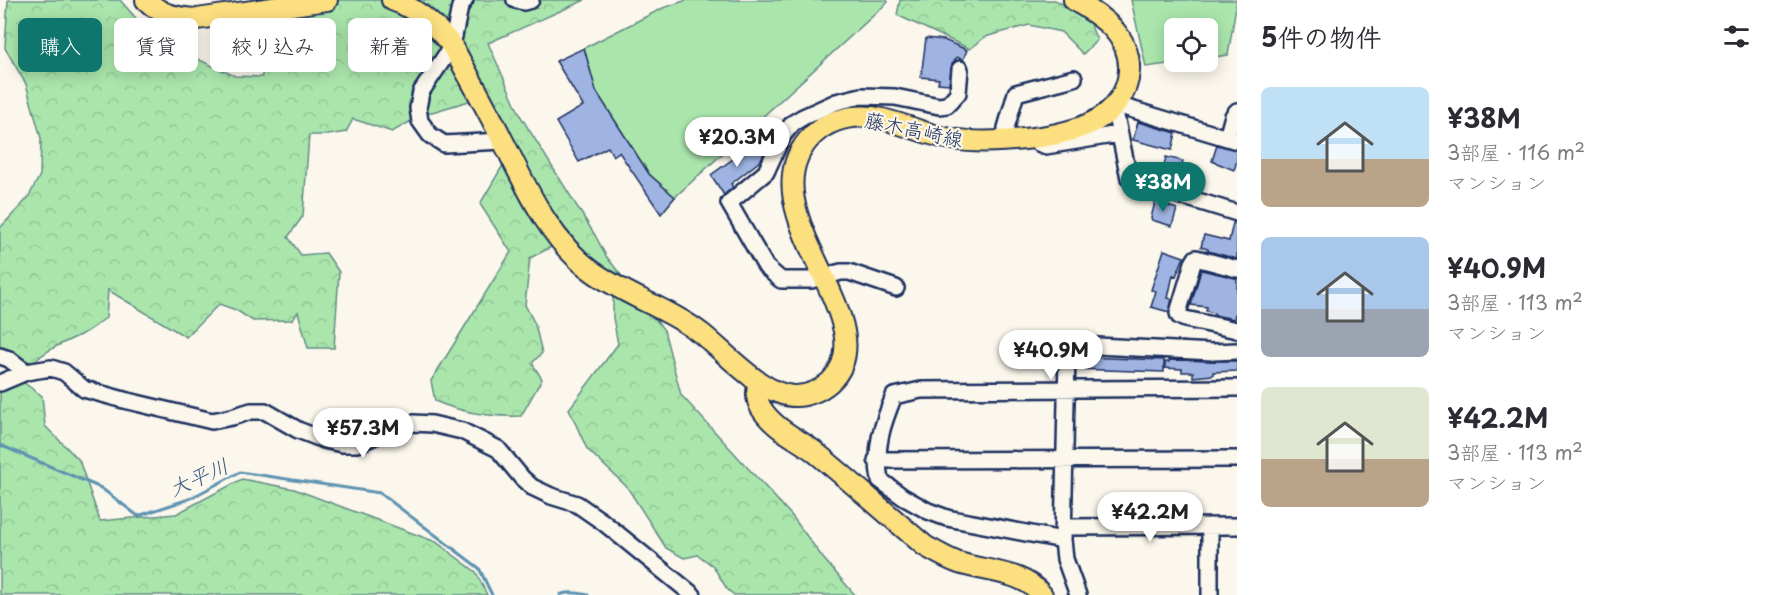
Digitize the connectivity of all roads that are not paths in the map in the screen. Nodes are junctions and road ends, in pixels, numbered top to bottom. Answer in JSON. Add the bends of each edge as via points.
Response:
{"nodes":[{"id":1,"x":146,"y":0,"type":"edge"},
{"id":2,"x":327,"y":0,"type":"edge"},
{"id":3,"x":392,"y":0,"type":"edge"},
{"id":4,"x":465,"y":0,"type":"edge"},
{"id":5,"x":514,"y":0,"type":"edge"},
{"id":6,"x":531,"y":0,"type":"edge"},
{"id":7,"x":1074,"y":0,"type":"edge"},
{"id":8,"x":452,"y":46,"type":"junction"},
{"id":9,"x":960,"y":69,"type":"dead end"},
{"id":10,"x":1074,"y":78,"type":"dead end"},
{"id":11,"x":1114,"y":106,"type":"junction"},
{"id":12,"x":1237,"y":111,"type":"edge"},
{"id":13,"x":816,"y":121,"type":"junction"},
{"id":14,"x":1119,"y":134,"type":"junction"},
{"id":15,"x":1032,"y":138,"type":"junction"},
{"id":16,"x":1006,"y":140,"type":"junction"},
{"id":17,"x":1232,"y":140,"type":"edge"},
{"id":18,"x":503,"y":141,"type":"junction"},
{"id":19,"x":1237,"y":213,"type":"edge"},
{"id":20,"x":1237,"y":269,"type":"edge"},
{"id":21,"x":823,"y":277,"type":"junction"},
{"id":22,"x":896,"y":288,"type":"dead end"},
{"id":23,"x":1237,"y":330,"type":"edge"},
{"id":24,"x":1237,"y":351,"type":"edge"},
{"id":25,"x":0,"y":356,"type":"edge"},
{"id":26,"x":26,"y":372,"type":"junction"},
{"id":27,"x":759,"y":382,"type":"junction"},
{"id":28,"x":0,"y":383,"type":"edge"},
{"id":29,"x":1237,"y":388,"type":"edge"},
{"id":30,"x":1067,"y":390,"type":"junction"},
{"id":31,"x":1065,"y":458,"type":"junction"},
{"id":32,"x":1237,"y":459,"type":"edge"},
{"id":33,"x":876,"y":460,"type":"junction"},
{"id":34,"x":1210,"y":526,"type":"junction"},
{"id":35,"x":1237,"y":526,"type":"edge"},
{"id":36,"x":1063,"y":534,"type":"junction"},
{"id":37,"x":693,"y":595,"type":"edge"},
{"id":38,"x":1042,"y":595,"type":"edge"},
{"id":39,"x":1078,"y":595,"type":"edge"},
{"id":40,"x":1210,"y":595,"type":"edge"}],
"edges":[{"from":1,"to":2,"type":"main road","via":[[163,14],[177,18],[207,18]]},
{"from":3,"to":8,"type":"main road","name":"藤木高崎線","via":[[429,20]]},
{"from":4,"to":8,"type":"street"},
{"from":5,"to":6,"type":"street"},
{"from":7,"to":11,"type":"main road","via":[[1106,21],[1125,47],[1129,70],[1123,93]]},
{"from":8,"to":18,"type":"main road","name":"藤木高崎線"},
{"from":8,"to":18,"type":"street","via":[[421,92],[420,121],[430,135],[444,144]]},
{"from":9,"to":13,"type":"street","via":[[958,93],[947,105],[872,96],[836,102]]},
{"from":10,"to":16,"type":"street","via":[[1016,93]]},
{"from":11,"to":14,"type":"street"},
{"from":11,"to":15,"type":"main road","name":"藤木高崎線","via":[[1090,124]]},
{"from":11,"to":17,"type":"street"},
{"from":12,"to":17,"type":"street","via":[[1233,116]]},
{"from":13,"to":16,"type":"main road","name":"藤木高崎線","via":[[872,117],[954,140]]},
{"from":13,"to":21,"type":"main road","name":"藤木高崎線","via":[[795,164],[793,182],[801,224]]},
{"from":13,"to":21,"type":"street","via":[[793,123],[766,172],[729,203],[769,271],[788,281]]},
{"from":14,"to":15,"type":"street","via":[[1046,146]]},
{"from":14,"to":19,"type":"street","via":[[1129,178]]},
{"from":15,"to":16,"type":"main road","name":"藤木高崎線"},
{"from":18,"to":27,"type":"main road","name":"藤木高崎線","via":[[553,233],[579,261],[687,323]]},
{"from":20,"to":23,"type":"street","via":[[1196,258],[1178,314],[1185,320]]},
{"from":21,"to":22,"type":"street","via":[[849,272]]},
{"from":21,"to":27,"type":"main road","name":"藤木高崎線","via":[[843,323],[845,353],[841,368],[828,384],[806,395],[778,393]]},
{"from":24,"to":30,"type":"street","via":[[1078,345],[1067,355]]},
{"from":25,"to":26,"type":"street"},
{"from":26,"to":28,"type":"street"},
{"from":26,"to":37,"type":"street","via":[[51,368],[64,372],[84,389],[212,421],[265,411],[298,430],[342,444],[357,444],[414,423],[462,431],[498,449],[532,487],[577,504],[603,522]]},
{"from":27,"to":38,"type":"main road","via":[[757,399],[774,424],[817,454],[925,546],[960,563],[1029,582]]},
{"from":29,"to":30,"type":"street"},
{"from":30,"to":31,"type":"street"},
{"from":30,"to":33,"type":"street","via":[[921,390],[894,396]]},
{"from":31,"to":32,"type":"street"},
{"from":31,"to":33,"type":"street"},
{"from":31,"to":36,"type":"street"},
{"from":33,"to":36,"type":"street","via":[[880,480],[928,511],[947,518]]},
{"from":34,"to":35,"type":"street"},
{"from":34,"to":36,"type":"street"},
{"from":34,"to":40,"type":"street"},
{"from":36,"to":39,"type":"street","via":[[1065,559]]}]}
